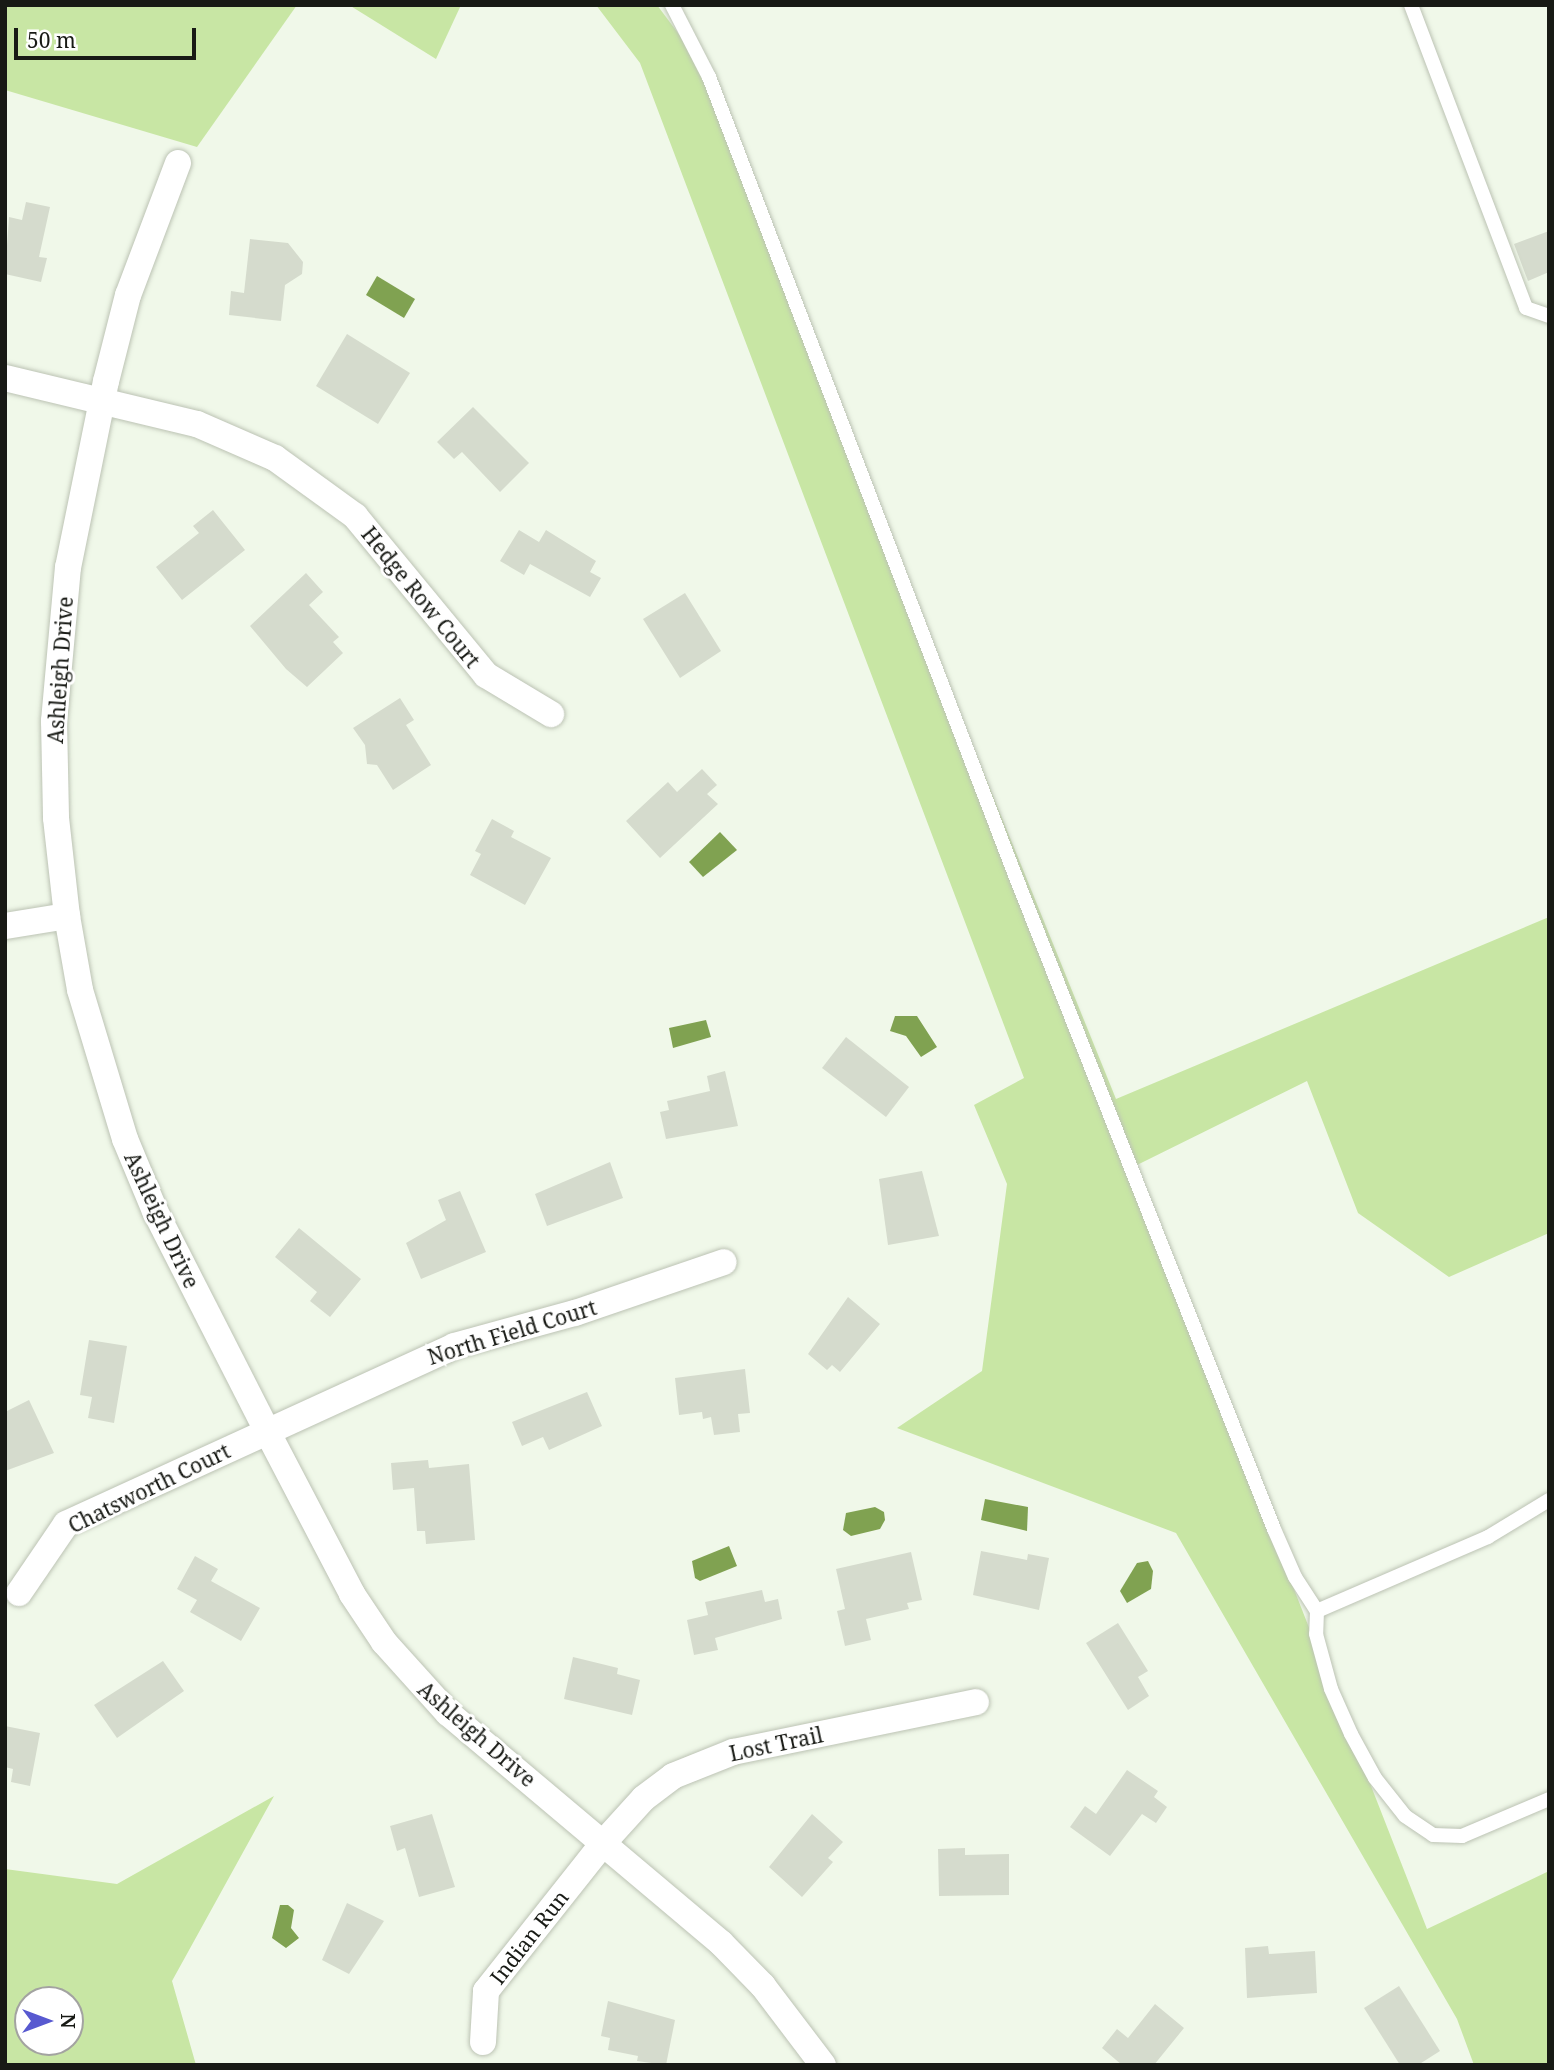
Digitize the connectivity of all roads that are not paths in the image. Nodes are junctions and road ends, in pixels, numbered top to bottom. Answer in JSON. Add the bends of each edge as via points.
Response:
{"nodes":[{"id":1,"x":672,"y":5,"type":"edge"},
{"id":2,"x":1411,"y":5,"type":"edge"},
{"id":3,"x":178,"y":163,"type":"dead end"},
{"id":4,"x":1549,"y":316,"type":"edge"},
{"id":5,"x":5,"y":378,"type":"edge"},
{"id":6,"x":102,"y":400,"type":"junction"},
{"id":7,"x":551,"y":714,"type":"dead end"},
{"id":8,"x":67,"y":916,"type":"junction"},
{"id":9,"x":5,"y":926,"type":"edge"},
{"id":10,"x":724,"y":1262,"type":"dead end"},
{"id":11,"x":268,"y":1433,"type":"junction"},
{"id":12,"x":1549,"y":1500,"type":"edge"},
{"id":13,"x":19,"y":1593,"type":"dead end"},
{"id":14,"x":1317,"y":1611,"type":"junction"},
{"id":15,"x":976,"y":1702,"type":"dead end"},
{"id":16,"x":1549,"y":1799,"type":"edge"},
{"id":17,"x":604,"y":1842,"type":"junction"},
{"id":18,"x":483,"y":2042,"type":"dead end"},
{"id":19,"x":823,"y":2065,"type":"edge"}],
"edges":[{"from":1,"to":14,"type":"lane","via":[[719,101],[1017,880],[1274,1529],[1295,1577]]},
{"from":2,"to":4,"type":"lane","via":[[1526,308]]},
{"from":3,"to":6,"type":"street","name":"Ashleigh Drive","via":[[128,295]]},
{"from":5,"to":6,"type":"street","name":"Hedge Row Court"},
{"from":6,"to":7,"type":"street","name":"Hedge Row Court","via":[[237,439],[317,484],[389,552],[485,675]]},
{"from":6,"to":8,"type":"street","name":"Ashleigh Drive","via":[[68,566],[59,644],[54,721],[56,818]]},
{"from":8,"to":9,"type":"street"},
{"from":8,"to":11,"type":"street","name":"Ashleigh Drive","via":[[90,1028],[125,1139],[155,1211]]},
{"from":10,"to":11,"type":"street","name":"North Field Court","via":[[454,1346]]},
{"from":11,"to":13,"type":"street","name":"Chatsworth Court","via":[[65,1524]]},
{"from":11,"to":17,"type":"street","name":"Ashleigh Drive","via":[[352,1594],[392,1651],[448,1713]]},
{"from":12,"to":14,"type":"lane","via":[[1488,1537]]},
{"from":14,"to":16,"type":"lane","via":[[1316,1634],[1331,1689],[1375,1778],[1405,1816],[1433,1835],[1462,1836]]},
{"from":15,"to":17,"type":"street","name":"Lost Trail","via":[[699,1762],[644,1798]]},
{"from":17,"to":18,"type":"street","name":"Indian Run","via":[[485,1992]]},
{"from":17,"to":19,"type":"street","name":"Ashleigh Drive","via":[[755,1977]]}]}
